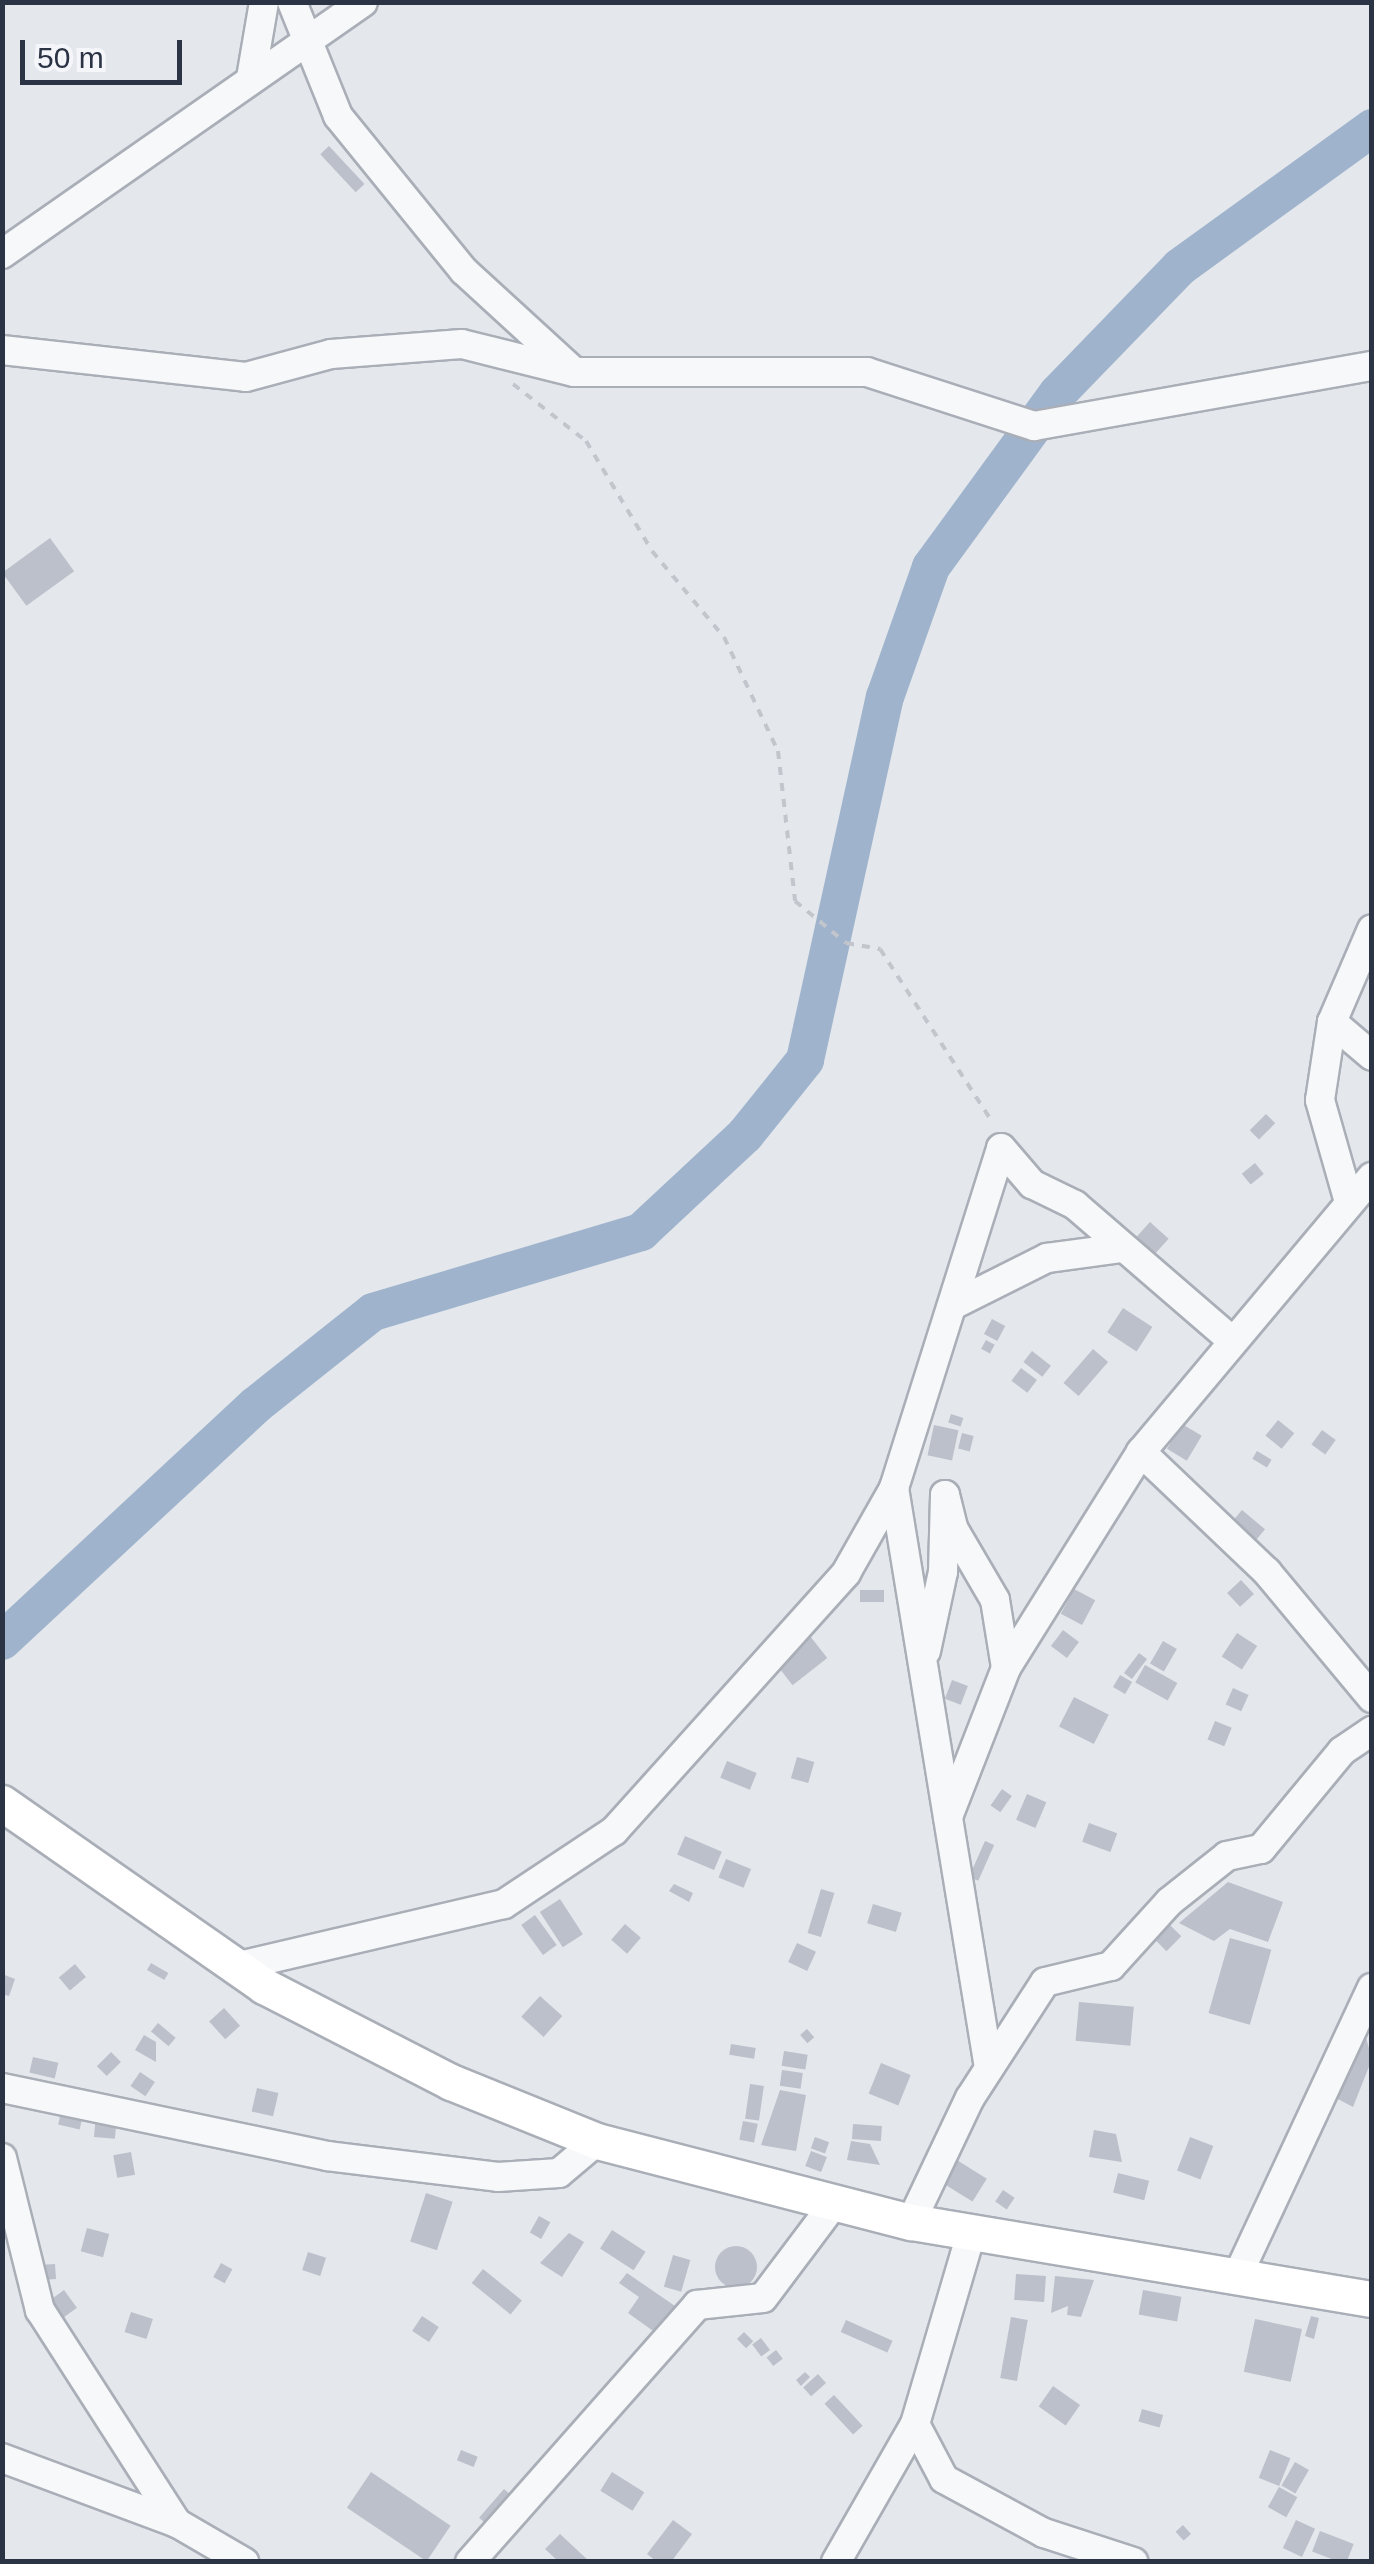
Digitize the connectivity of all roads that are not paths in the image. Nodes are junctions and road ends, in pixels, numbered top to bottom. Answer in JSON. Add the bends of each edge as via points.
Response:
{"nodes":[{"id":1,"x":264,"y":2,"type":"edge"},
{"id":2,"x":292,"y":2,"type":"edge"},
{"id":3,"x":363,"y":2,"type":"edge"},
{"id":4,"x":304,"y":42,"type":"junction"},
{"id":5,"x":251,"y":78,"type":"junction"},
{"id":6,"x":2,"y":254,"type":"edge"},
{"id":7,"x":2,"y":350,"type":"edge"},
{"id":8,"x":1372,"y":366,"type":"edge"},
{"id":9,"x":574,"y":372,"type":"junction"},
{"id":10,"x":1372,"y":929,"type":"edge"},
{"id":11,"x":1332,"y":1022,"type":"junction"},
{"id":12,"x":1372,"y":1056,"type":"edge"},
{"id":13,"x":1372,"y":1177,"type":"edge"},
{"id":14,"x":1349,"y":1202,"type":"junction"},
{"id":15,"x":1122,"y":1248,"type":"junction"},
{"id":16,"x":957,"y":1303,"type":"junction"},
{"id":17,"x":1228,"y":1337,"type":"junction"},
{"id":18,"x":1140,"y":1452,"type":"junction"},
{"id":19,"x":894,"y":1488,"type":"junction"},
{"id":20,"x":922,"y":1667,"type":"junction"},
{"id":21,"x":1006,"y":1668,"type":"junction"},
{"id":22,"x":1372,"y":1698,"type":"edge"},
{"id":23,"x":1372,"y":1731,"type":"edge"},
{"id":24,"x":2,"y":1803,"type":"edge"},
{"id":25,"x":948,"y":1818,"type":"junction"},
{"id":26,"x":235,"y":1967,"type":"junction"},
{"id":27,"x":1372,"y":1988,"type":"edge"},
{"id":28,"x":989,"y":2068,"type":"junction"},
{"id":29,"x":2,"y":2088,"type":"edge"},
{"id":30,"x":597,"y":2141,"type":"junction"},
{"id":31,"x":2,"y":2158,"type":"edge"},
{"id":32,"x":835,"y":2202,"type":"junction"},
{"id":33,"x":910,"y":2222,"type":"junction"},
{"id":34,"x":970,"y":2234,"type":"junction"},
{"id":35,"x":1237,"y":2277,"type":"junction"},
{"id":36,"x":1372,"y":2299,"type":"edge"},
{"id":37,"x":914,"y":2424,"type":"junction"},
{"id":38,"x":2,"y":2458,"type":"edge"},
{"id":39,"x":177,"y":2523,"type":"junction"},
{"id":40,"x":244,"y":2562,"type":"edge"},
{"id":41,"x":470,"y":2562,"type":"edge"},
{"id":42,"x":836,"y":2562,"type":"edge"},
{"id":43,"x":1134,"y":2562,"type":"edge"}],
"edges":[{"from":1,"to":5,"type":"street"},
{"from":2,"to":4,"type":"street"},
{"from":3,"to":4,"type":"street"},
{"from":4,"to":5,"type":"street"},
{"from":4,"to":9,"type":"street","via":[[338,116],[464,272]]},
{"from":5,"to":6,"type":"street"},
{"from":7,"to":9,"type":"street","via":[[246,377],[330,354],[462,344]]},
{"from":8,"to":9,"type":"street","via":[[1034,426],[867,372]]},
{"from":10,"to":11,"type":"street"},
{"from":11,"to":12,"type":"street"},
{"from":11,"to":14,"type":"street","via":[[1320,1100]]},
{"from":13,"to":14,"type":"street"},
{"from":14,"to":17,"type":"street"},
{"from":15,"to":16,"type":"street","via":[[1047,1258]]},
{"from":15,"to":16,"type":"street","via":[[1075,1205],[1032,1184],[1001,1148]]},
{"from":15,"to":17,"type":"street"},
{"from":16,"to":19,"type":"street"},
{"from":17,"to":18,"type":"street"},
{"from":18,"to":21,"type":"street"},
{"from":18,"to":22,"type":"street","via":[[1267,1572]]},
{"from":19,"to":20,"type":"street"},
{"from":19,"to":26,"type":"street","via":[[846,1573],[614,1831],[504,1904]]},
{"from":20,"to":21,"type":"street","via":[[944,1572],[945,1496],[953,1528],[995,1600]]},
{"from":20,"to":25,"type":"street"},
{"from":21,"to":25,"type":"street"},
{"from":23,"to":28,"type":"street","via":[[1342,1751],[1261,1848],[1213,1868],[1111,1966],[1045,1982]]},
{"from":24,"to":26,"type":"main road"},
{"from":25,"to":28,"type":"street"},
{"from":26,"to":30,"type":"main road","via":[[452,2082]]},
{"from":27,"to":35,"type":"street"},
{"from":28,"to":33,"type":"street"},
{"from":29,"to":30,"type":"street","via":[[328,2156],[498,2176],[558,2173]]},
{"from":30,"to":32,"type":"main road"},
{"from":31,"to":39,"type":"street","via":[[40,2310]]},
{"from":32,"to":33,"type":"main road"},
{"from":32,"to":41,"type":"street","via":[[764,2298],[696,2304]]},
{"from":33,"to":34,"type":"main road"},
{"from":34,"to":35,"type":"main road"},
{"from":34,"to":37,"type":"street"},
{"from":35,"to":36,"type":"main road"},
{"from":37,"to":42,"type":"street"},
{"from":37,"to":43,"type":"street","via":[[944,2479],[1044,2533]]},
{"from":38,"to":39,"type":"street"},
{"from":39,"to":40,"type":"street"}]}
